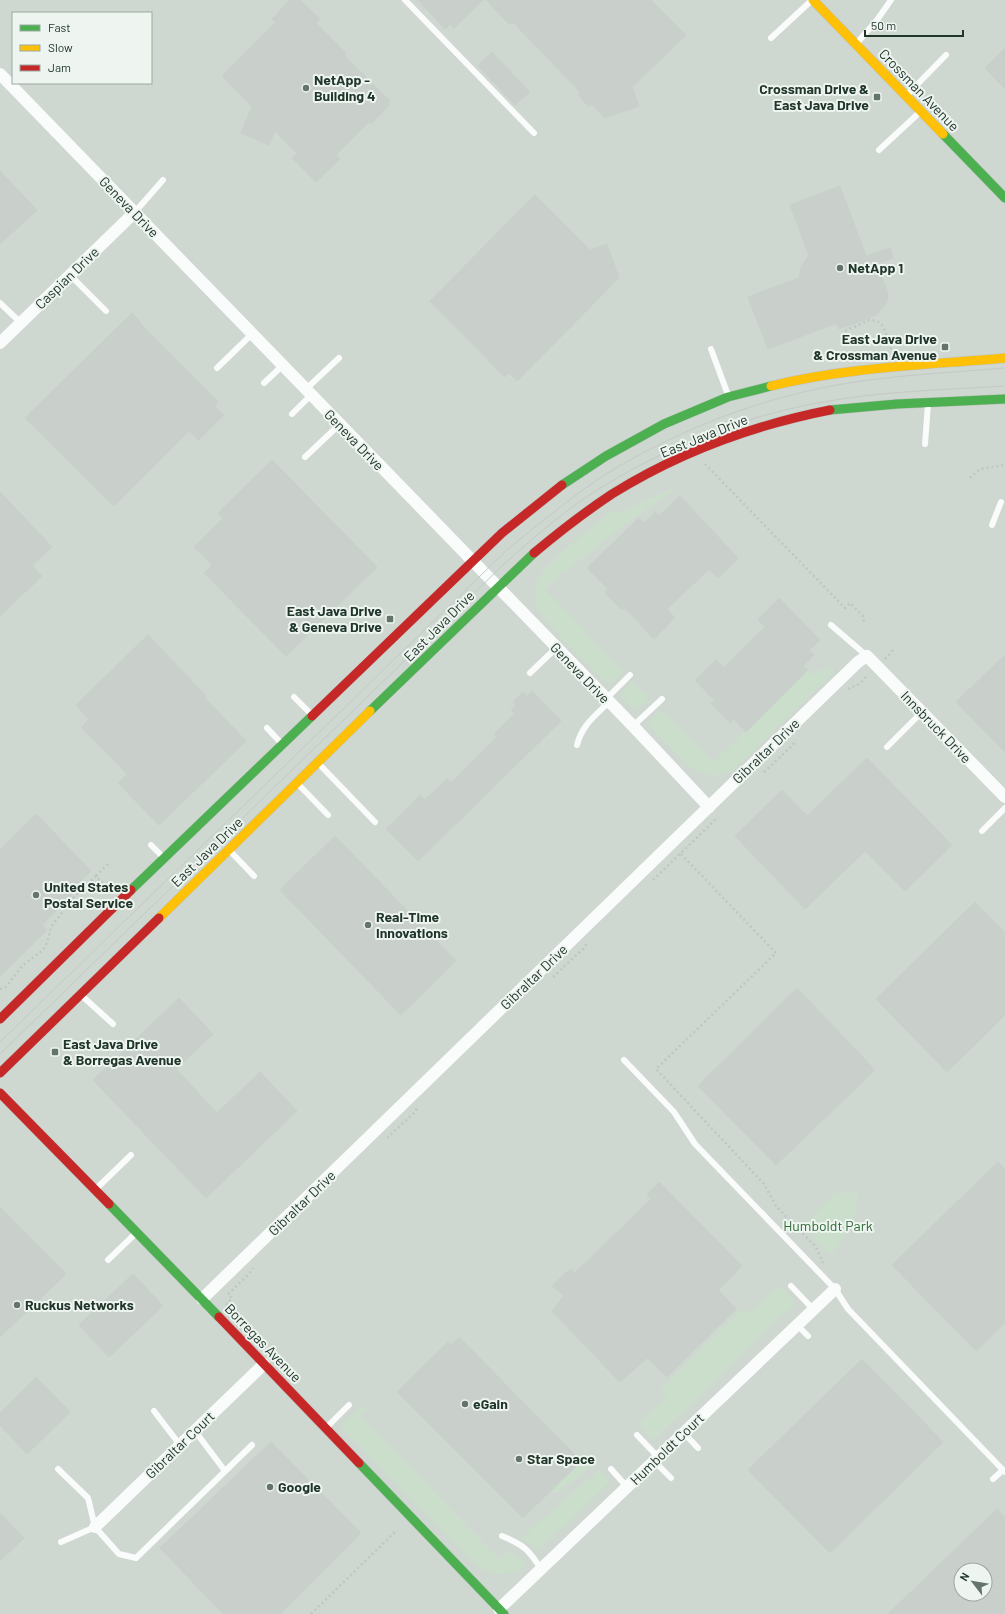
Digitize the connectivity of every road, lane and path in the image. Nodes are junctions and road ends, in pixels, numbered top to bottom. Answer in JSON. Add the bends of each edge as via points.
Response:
{"nodes":[{"id":1,"x":405,"y":0,"type":"edge"},
{"id":2,"x":812,"y":0,"type":"edge"},
{"id":3,"x":891,"y":0,"type":"edge"},
{"id":4,"x":771,"y":38,"type":"dead end"},
{"id":5,"x":856,"y":45,"type":"junction"},
{"id":6,"x":946,"y":55,"type":"dead end"},
{"id":7,"x":0,"y":74,"type":"edge"},
{"id":8,"x":906,"y":96,"type":"junction"},
{"id":9,"x":920,"y":111,"type":"junction"},
{"id":10,"x":534,"y":133,"type":"dead end"},
{"id":11,"x":879,"y":150,"type":"dead end"},
{"id":12,"x":163,"y":180,"type":"dead end"},
{"id":13,"x":1005,"y":198,"type":"edge"},
{"id":14,"x":135,"y":212,"type":"junction"},
{"id":15,"x":70,"y":275,"type":"junction"},
{"id":16,"x":0,"y":303,"type":"edge"},
{"id":17,"x":106,"y":311,"type":"dead end"},
{"id":18,"x":21,"y":323,"type":"junction"},
{"id":19,"x":844,"y":331,"type":"dead end"},
{"id":20,"x":252,"y":334,"type":"junction"},
{"id":21,"x":0,"y":344,"type":"edge"},
{"id":22,"x":711,"y":349,"type":"dead end"},
{"id":23,"x":894,"y":357,"type":"dead end"},
{"id":24,"x":339,"y":358,"type":"dead end"},
{"id":25,"x":1005,"y":358,"type":"edge"},
{"id":26,"x":282,"y":366,"type":"junction"},
{"id":27,"x":217,"y":368,"type":"dead end"},
{"id":28,"x":264,"y":383,"type":"dead end"},
{"id":29,"x":308,"y":392,"type":"junction"},
{"id":30,"x":728,"y":397,"type":"junction"},
{"id":31,"x":1005,"y":399,"type":"edge"},
{"id":32,"x":928,"y":403,"type":"junction"},
{"id":33,"x":292,"y":414,"type":"dead end"},
{"id":34,"x":339,"y":425,"type":"junction"},
{"id":35,"x":925,"y":444,"type":"dead end"},
{"id":36,"x":305,"y":457,"type":"dead end"},
{"id":37,"x":703,"y":462,"type":"dead end"},
{"id":38,"x":1005,"y":466,"type":"edge"},
{"id":39,"x":970,"y":478,"type":"dead end"},
{"id":40,"x":1001,"y":502,"type":"dead end"},
{"id":41,"x":992,"y":525,"type":"dead end"},
{"id":42,"x":472,"y":561,"type":"junction"},
{"id":43,"x":497,"y":588,"type":"junction"},
{"id":44,"x":864,"y":623,"type":"dead end"},
{"id":45,"x":831,"y":625,"type":"dead end"},
{"id":46,"x":556,"y":648,"type":"junction"},
{"id":47,"x":867,"y":656,"type":"junction"},
{"id":48,"x":530,"y":673,"type":"dead end"},
{"id":49,"x":630,"y":675,"type":"dead end"},
{"id":50,"x":294,"y":696,"type":"dead end"},
{"id":51,"x":662,"y":699,"type":"dead end"},
{"id":52,"x":608,"y":701,"type":"junction"},
{"id":53,"x":922,"y":712,"type":"junction"},
{"id":54,"x":312,"y":715,"type":"junction"},
{"id":55,"x":633,"y":726,"type":"junction"},
{"id":56,"x":267,"y":728,"type":"dead end"},
{"id":57,"x":282,"y":744,"type":"junction"},
{"id":58,"x":577,"y":745,"type":"dead end"},
{"id":59,"x":886,"y":747,"type":"dead end"},
{"id":60,"x":318,"y":763,"type":"junction"},
{"id":61,"x":297,"y":783,"type":"junction"},
{"id":62,"x":1005,"y":797,"type":"edge"},
{"id":63,"x":708,"y":807,"type":"junction"},
{"id":64,"x":1005,"y":808,"type":"edge"},
{"id":65,"x":328,"y":815,"type":"dead end"},
{"id":66,"x":375,"y":822,"type":"dead end"},
{"id":67,"x":982,"y":831,"type":"dead end"},
{"id":68,"x":151,"y":845,"type":"dead end"},
{"id":69,"x":229,"y":850,"type":"junction"},
{"id":70,"x":681,"y":854,"type":"dead end"},
{"id":71,"x":164,"y":858,"type":"junction"},
{"id":72,"x":110,"y":862,"type":"dead end"},
{"id":73,"x":96,"y":876,"type":"junction"},
{"id":74,"x":254,"y":876,"type":"dead end"},
{"id":75,"x":112,"y":893,"type":"dead end"},
{"id":76,"x":0,"y":989,"type":"edge"},
{"id":77,"x":81,"y":995,"type":"junction"},
{"id":78,"x":0,"y":1019,"type":"edge"},
{"id":79,"x":112,"y":1024,"type":"dead end"},
{"id":80,"x":624,"y":1060,"type":"dead end"},
{"id":81,"x":0,"y":1073,"type":"edge"},
{"id":82,"x":0,"y":1093,"type":"edge"},
{"id":83,"x":130,"y":1155,"type":"dead end"},
{"id":84,"x":95,"y":1190,"type":"junction"},
{"id":85,"x":137,"y":1232,"type":"junction"},
{"id":86,"x":108,"y":1260,"type":"dead end"},
{"id":87,"x":826,"y":1268,"type":"dead end"},
{"id":88,"x":791,"y":1286,"type":"dead end"},
{"id":89,"x":835,"y":1289,"type":"junction"},
{"id":90,"x":224,"y":1290,"type":"dead end"},
{"id":91,"x":202,"y":1299,"type":"junction"},
{"id":92,"x":223,"y":1307,"type":"dead end"},
{"id":93,"x":813,"y":1309,"type":"junction"},
{"id":94,"x":797,"y":1325,"type":"junction"},
{"id":95,"x":808,"y":1336,"type":"dead end"},
{"id":96,"x":264,"y":1364,"type":"junction"},
{"id":97,"x":350,"y":1405,"type":"dead end"},
{"id":98,"x":154,"y":1411,"type":"dead end"},
{"id":99,"x":326,"y":1428,"type":"junction"},
{"id":100,"x":195,"y":1431,"type":"junction"},
{"id":101,"x":684,"y":1433,"type":"junction"},
{"id":102,"x":637,"y":1435,"type":"dead end"},
{"id":103,"x":180,"y":1445,"type":"junction"},
{"id":104,"x":252,"y":1445,"type":"dead end"},
{"id":105,"x":698,"y":1448,"type":"dead end"},
{"id":106,"x":656,"y":1459,"type":"junction"},
{"id":107,"x":58,"y":1469,"type":"dead end"},
{"id":108,"x":611,"y":1469,"type":"dead end"},
{"id":109,"x":225,"y":1471,"type":"junction"},
{"id":110,"x":1004,"y":1471,"type":"edge"},
{"id":111,"x":671,"y":1478,"type":"dead end"},
{"id":112,"x":993,"y":1479,"type":"dead end"},
{"id":113,"x":627,"y":1487,"type":"junction"},
{"id":114,"x":95,"y":1527,"type":"junction"},
{"id":115,"x":397,"y":1530,"type":"dead end"},
{"id":116,"x":502,"y":1536,"type":"dead end"},
{"id":117,"x":61,"y":1542,"type":"dead end"},
{"id":118,"x":541,"y":1569,"type":"junction"},
{"id":119,"x":502,"y":1611,"type":"edge"},
{"id":120,"x":311,"y":1614,"type":"edge"}],
"edges":[{"from":1,"to":10,"type":"lane"},
{"from":2,"to":4,"type":"lane"},
{"from":2,"to":5,"type":"main road","name":"Crossman Avenue"},
{"from":3,"to":5,"type":"lane"},
{"from":5,"to":8,"type":"main road","name":"Crossman Avenue"},
{"from":6,"to":8,"type":"lane"},
{"from":7,"to":14,"type":"street","name":"Geneva Drive"},
{"from":8,"to":9,"type":"main road","name":"Crossman Avenue"},
{"from":9,"to":11,"type":"lane"},
{"from":9,"to":13,"type":"main road","name":"Crossman Avenue"},
{"from":12,"to":14,"type":"lane"},
{"from":14,"to":15,"type":"street","name":"Caspian Drive"},
{"from":14,"to":20,"type":"street","name":"Geneva Drive"},
{"from":15,"to":17,"type":"lane"},
{"from":15,"to":18,"type":"street","name":"Caspian Drive"},
{"from":16,"to":18,"type":"lane"},
{"from":18,"to":21,"type":"street","name":"Caspian Drive"},
{"from":19,"to":23,"type":"path","via":[[869,320],[877,321],[883,326]]},
{"from":20,"to":26,"type":"street","name":"Geneva Drive"},
{"from":20,"to":27,"type":"lane"},
{"from":22,"to":30,"type":"lane"},
{"from":24,"to":29,"type":"lane"},
{"from":25,"to":30,"type":"main road","name":"East Java Drive","via":[[877,369],[795,380]]},
{"from":26,"to":28,"type":"lane"},
{"from":26,"to":29,"type":"street","name":"Geneva Drive"},
{"from":29,"to":33,"type":"lane"},
{"from":29,"to":34,"type":"street","name":"Geneva Drive"},
{"from":30,"to":42,"type":"main road","name":"East Java Drive","via":[[664,424],[606,456],[553,491]]},
{"from":31,"to":32,"type":"main road","name":"East Java Drive"},
{"from":32,"to":35,"type":"lane"},
{"from":32,"to":43,"type":"main road","name":"East Java Drive","via":[[890,404],[831,411],[774,424],[718,442],[664,466],[612,494],[564,528],[525,560]]},
{"from":34,"to":36,"type":"lane"},
{"from":34,"to":42,"type":"street","name":"Geneva Drive"},
{"from":37,"to":44,"type":"path","via":[[844,608],[850,602],[863,616]]},
{"from":38,"to":39,"type":"path","via":[[980,468]]},
{"from":40,"to":41,"type":"lane"},
{"from":42,"to":43,"type":"street","name":"Geneva Drive"},
{"from":42,"to":54,"type":"main road","name":"East Java Drive"},
{"from":43,"to":46,"type":"street","name":"Geneva Drive"},
{"from":43,"to":60,"type":"main road","name":"East Java Drive"},
{"from":45,"to":47,"type":"lane"},
{"from":46,"to":48,"type":"lane"},
{"from":46,"to":52,"type":"street","name":"Geneva Drive"},
{"from":47,"to":53,"type":"street","name":"Innsbruck Drive"},
{"from":47,"to":63,"type":"street","name":"Gibraltar Drive"},
{"from":49,"to":52,"type":"lane"},
{"from":50,"to":54,"type":"lane"},
{"from":51,"to":55,"type":"lane"},
{"from":52,"to":55,"type":"street","name":"Geneva Drive"},
{"from":52,"to":58,"type":"lane","via":[[584,727]]},
{"from":53,"to":59,"type":"lane"},
{"from":53,"to":62,"type":"street","name":"Innsbruck Drive"},
{"from":54,"to":57,"type":"main road","name":"East Java Drive"},
{"from":55,"to":63,"type":"street","name":"Geneva Drive"},
{"from":56,"to":57,"type":"lane"},
{"from":57,"to":71,"type":"main road","name":"East Java Drive"},
{"from":60,"to":61,"type":"main road","name":"East Java Drive"},
{"from":60,"to":66,"type":"lane"},
{"from":61,"to":65,"type":"lane"},
{"from":61,"to":69,"type":"main road","name":"East Java Drive"},
{"from":63,"to":91,"type":"street","name":"Gibraltar Drive"},
{"from":64,"to":67,"type":"lane"},
{"from":68,"to":71,"type":"lane"},
{"from":69,"to":74,"type":"lane"},
{"from":69,"to":77,"type":"main road","name":"East Java Drive"},
{"from":70,"to":87,"type":"path","via":[[776,953],[656,1069],[764,1184],[776,1206],[816,1247]]},
{"from":71,"to":78,"type":"main road","name":"East Java Drive"},
{"from":72,"to":73,"type":"path"},
{"from":73,"to":75,"type":"path"},
{"from":73,"to":76,"type":"path","via":[[73,898],[51,927],[43,950],[22,966],[6,987]]},
{"from":77,"to":79,"type":"lane"},
{"from":77,"to":81,"type":"main road","name":"East Java Drive"},
{"from":80,"to":89,"type":"lane","via":[[674,1112],[695,1144]]},
{"from":82,"to":84,"type":"main road","name":"Borregas Avenue"},
{"from":83,"to":84,"type":"lane"},
{"from":84,"to":85,"type":"main road","name":"Borregas Avenue"},
{"from":85,"to":86,"type":"lane"},
{"from":85,"to":91,"type":"main road","name":"Borregas Avenue"},
{"from":88,"to":93,"type":"lane"},
{"from":89,"to":93,"type":"street","name":"Humboldt Court"},
{"from":89,"to":110,"type":"lane","via":[[848,1309]]},
{"from":90,"to":92,"type":"path","via":[[232,1298]]},
{"from":91,"to":96,"type":"main road","name":"Borregas Avenue"},
{"from":93,"to":94,"type":"street","name":"Humboldt Court"},
{"from":94,"to":95,"type":"lane"},
{"from":94,"to":101,"type":"street","name":"Humboldt Court"},
{"from":96,"to":99,"type":"main road","name":"Borregas Avenue"},
{"from":96,"to":100,"type":"street","name":"Gibraltar Court"},
{"from":97,"to":99,"type":"lane"},
{"from":98,"to":103,"type":"lane"},
{"from":99,"to":119,"type":"main road","name":"Borregas Avenue"},
{"from":100,"to":103,"type":"street","name":"Gibraltar Court"},
{"from":100,"to":109,"type":"lane"},
{"from":101,"to":105,"type":"lane"},
{"from":101,"to":106,"type":"street","name":"Humboldt Court"},
{"from":102,"to":106,"type":"lane"},
{"from":103,"to":114,"type":"street","name":"Gibraltar Court"},
{"from":104,"to":109,"type":"lane"},
{"from":106,"to":111,"type":"lane"},
{"from":106,"to":113,"type":"street","name":"Humboldt Court"},
{"from":107,"to":114,"type":"lane","via":[[88,1498]]},
{"from":108,"to":113,"type":"lane"},
{"from":109,"to":114,"type":"lane","via":[[136,1558],[119,1554]]},
{"from":110,"to":112,"type":"lane"},
{"from":113,"to":118,"type":"street","name":"Humboldt Court"},
{"from":114,"to":117,"type":"lane"},
{"from":115,"to":120,"type":"path"},
{"from":116,"to":118,"type":"lane","via":[[530,1552]]},
{"from":118,"to":119,"type":"street","name":"Humboldt Court"}]}
